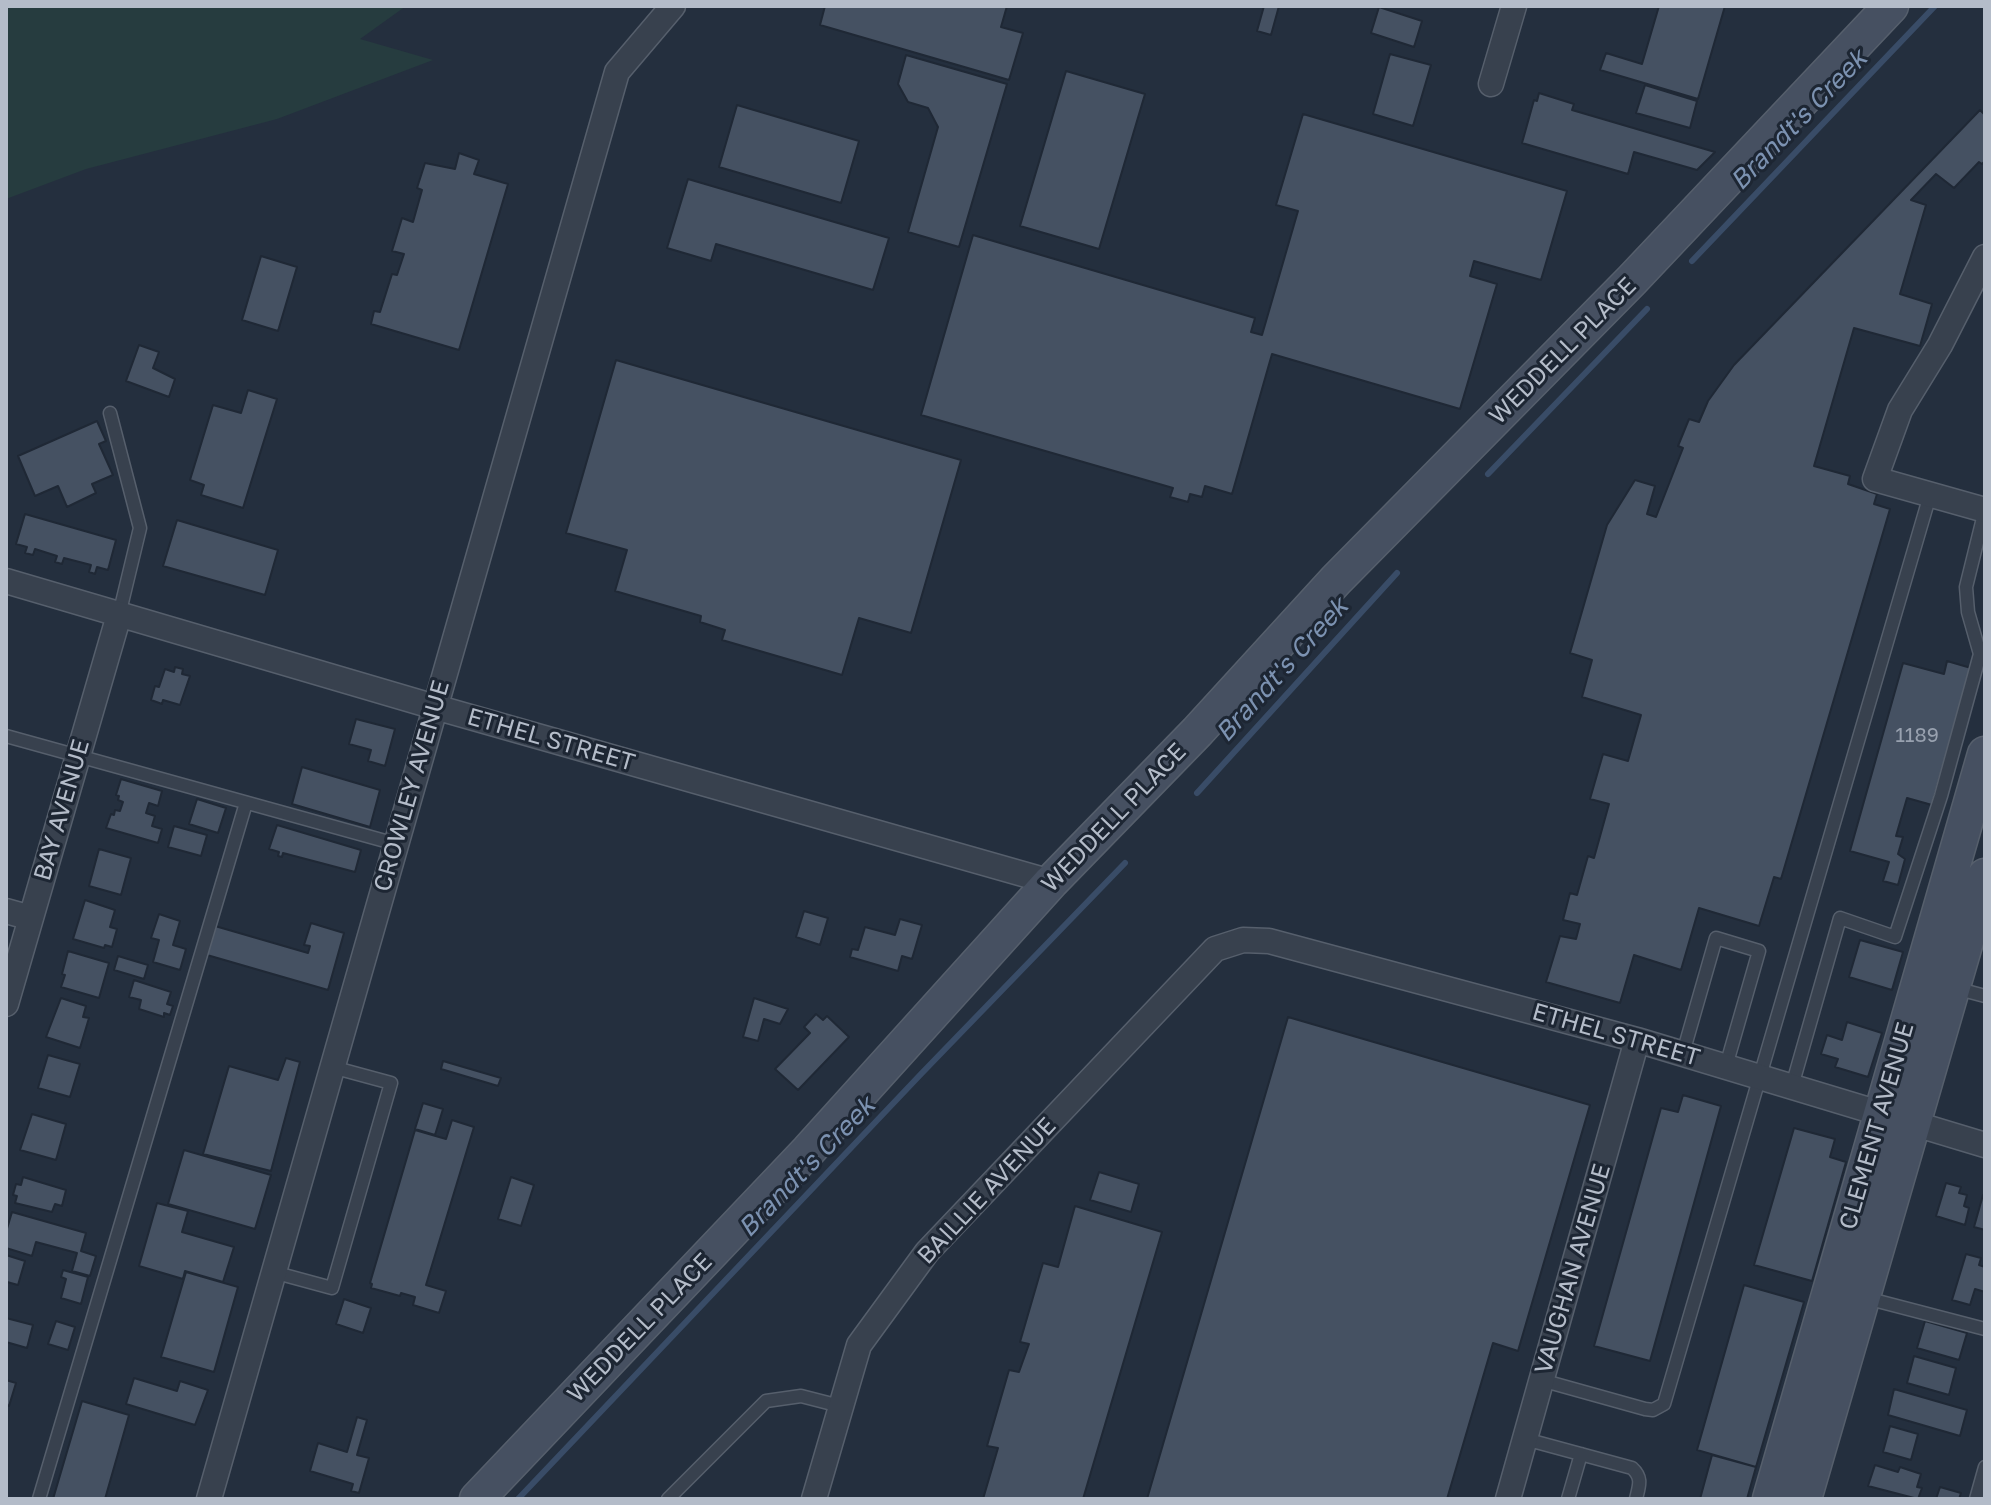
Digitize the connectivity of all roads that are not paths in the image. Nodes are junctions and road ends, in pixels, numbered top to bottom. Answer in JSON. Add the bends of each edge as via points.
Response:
{"nodes":[{"id":1,"x":673,"y":6,"type":"edge"},
{"id":2,"x":1514,"y":6,"type":"edge"},
{"id":3,"x":1891,"y":6,"type":"edge"},
{"id":4,"x":1491,"y":84,"type":"dead end"},
{"id":5,"x":1985,"y":257,"type":"edge"},
{"id":6,"x":110,"y":413,"type":"dead end"},
{"id":7,"x":1930,"y":495,"type":"junction"},
{"id":8,"x":1985,"y":510,"type":"edge"},
{"id":9,"x":6,"y":581,"type":"edge"},
{"id":10,"x":119,"y":615,"type":"junction"},
{"id":11,"x":435,"y":707,"type":"junction"},
{"id":12,"x":6,"y":736,"type":"edge"},
{"id":13,"x":1985,"y":754,"type":"edge"},
{"id":14,"x":78,"y":756,"type":"junction"},
{"id":15,"x":246,"y":803,"type":"junction"},
{"id":16,"x":396,"y":844,"type":"junction"},
{"id":17,"x":1985,"y":876,"type":"edge"},
{"id":18,"x":1051,"y":882,"type":"junction"},
{"id":19,"x":6,"y":911,"type":"edge"},
{"id":20,"x":31,"y":918,"type":"junction"},
{"id":21,"x":1243,"y":940,"type":"joint"},
{"id":22,"x":1912,"y":942,"type":"junction"},
{"id":23,"x":1952,"y":987,"type":"junction"},
{"id":24,"x":1985,"y":996,"type":"edge"},
{"id":25,"x":6,"y":1004,"type":"edge"},
{"id":26,"x":1637,"y":1040,"type":"junction"},
{"id":27,"x":1683,"y":1053,"type":"junction"},
{"id":28,"x":1726,"y":1066,"type":"junction"},
{"id":29,"x":332,"y":1067,"type":"junction"},
{"id":30,"x":1759,"y":1077,"type":"junction"},
{"id":31,"x":1792,"y":1086,"type":"junction"},
{"id":32,"x":1897,"y":1118,"type":"junction"},
{"id":33,"x":1985,"y":1145,"type":"edge"},
{"id":34,"x":273,"y":1272,"type":"junction"},
{"id":35,"x":1863,"y":1297,"type":"junction"},
{"id":36,"x":1985,"y":1329,"type":"edge"},
{"id":37,"x":1541,"y":1380,"type":"junction"},
{"id":38,"x":840,"y":1406,"type":"junction"},
{"id":39,"x":1525,"y":1439,"type":"junction"},
{"id":40,"x":1581,"y":1454,"type":"junction"},
{"id":41,"x":1985,"y":1467,"type":"edge"},
{"id":42,"x":39,"y":1499,"type":"edge"},
{"id":43,"x":209,"y":1499,"type":"edge"},
{"id":44,"x":477,"y":1499,"type":"edge"},
{"id":45,"x":668,"y":1499,"type":"edge"},
{"id":46,"x":814,"y":1499,"type":"edge"},
{"id":47,"x":1508,"y":1499,"type":"edge"},
{"id":48,"x":1568,"y":1499,"type":"edge"},
{"id":49,"x":1636,"y":1499,"type":"edge"},
{"id":50,"x":1770,"y":1499,"type":"edge"},
{"id":51,"x":1804,"y":1499,"type":"edge"},
{"id":52,"x":1976,"y":1499,"type":"edge"}],
"edges":[{"from":1,"to":11,"type":"street","name":"CROWLEY AVENUE","via":[[617,72]]},
{"from":2,"to":4,"type":"street"},
{"from":3,"to":18,"type":"street","name":"WEDDELL PLACE"},
{"from":5,"to":7,"type":"street","via":[[1900,410],[1875,479]]},
{"from":6,"to":10,"type":"lane","via":[[140,528]]},
{"from":7,"to":8,"type":"street"},
{"from":7,"to":30,"type":"lane"},
{"from":8,"to":22,"type":"lane","via":[[1966,587],[1980,654],[1941,796]]},
{"from":9,"to":10,"type":"street","name":"ETHEL STREET"},
{"from":10,"to":11,"type":"street","name":"ETHEL STREET"},
{"from":10,"to":14,"type":"street","name":"BAY AVENUE"},
{"from":11,"to":16,"type":"street","name":"CROWLEY AVENUE"},
{"from":11,"to":18,"type":"street","name":"ETHEL STREET"},
{"from":12,"to":14,"type":"lane"},
{"from":13,"to":22,"type":"street","name":"CLEMENT AVENUE"},
{"from":14,"to":15,"type":"lane"},
{"from":14,"to":20,"type":"street","name":"BAY AVENUE"},
{"from":15,"to":16,"type":"lane"},
{"from":15,"to":42,"type":"lane"},
{"from":16,"to":29,"type":"street","name":"CROWLEY AVENUE"},
{"from":17,"to":23,"type":"street","name":"CLEMENT AVENUE"},
{"from":18,"to":44,"type":"street","name":"WEDDELL PLACE","via":[[808,1151]]},
{"from":19,"to":20,"type":"street"},
{"from":20,"to":25,"type":"street","name":"BAY AVENUE"},
{"from":21,"to":26,"type":"street","name":"ETHEL STREET","via":[[1269,941]]},
{"from":21,"to":38,"type":"street","name":"BAILLIE AVENUE","via":[[1215,949],[927,1252],[859,1345]]},
{"from":22,"to":31,"type":"lane","via":[[1840,918]]},
{"from":22,"to":32,"type":"street","name":"CLEMENT AVENUE"},
{"from":23,"to":24,"type":"lane"},
{"from":23,"to":32,"type":"street","name":"CLEMENT AVENUE"},
{"from":26,"to":27,"type":"street","name":"ETHEL STREET"},
{"from":26,"to":37,"type":"street","name":"VAUGHAN AVENUE"},
{"from":27,"to":28,"type":"street","name":"ETHEL STREET"},
{"from":27,"to":28,"type":"lane","via":[[1716,938],[1759,951]]},
{"from":28,"to":30,"type":"street","name":"ETHEL STREET"},
{"from":29,"to":34,"type":"street","name":"CROWLEY AVENUE"},
{"from":29,"to":34,"type":"lane","via":[[391,1083],[332,1288]]},
{"from":30,"to":31,"type":"street","name":"ETHEL STREET"},
{"from":30,"to":37,"type":"lane","via":[[1664,1404],[1645,1409]]},
{"from":31,"to":32,"type":"street","name":"ETHEL STREET"},
{"from":32,"to":33,"type":"street","name":"ETHEL STREET"},
{"from":32,"to":35,"type":"street","name":"CLEMENT AVENUE"},
{"from":32,"to":50,"type":"street","name":"CLEMENT AVENUE"},
{"from":34,"to":43,"type":"street","name":"CROWLEY AVENUE"},
{"from":35,"to":36,"type":"lane"},
{"from":35,"to":51,"type":"street","name":"CLEMENT AVENUE"},
{"from":37,"to":39,"type":"street","name":"VAUGHAN AVENUE"},
{"from":38,"to":45,"type":"lane","via":[[801,1396],[766,1401]]},
{"from":38,"to":46,"type":"street","name":"BAILLIE AVENUE"},
{"from":39,"to":40,"type":"lane"},
{"from":39,"to":47,"type":"street","name":"VAUGHAN AVENUE"},
{"from":40,"to":48,"type":"lane"},
{"from":40,"to":49,"type":"lane","via":[[1632,1468],[1640,1484]]},
{"from":41,"to":52,"type":"lane"}]}
